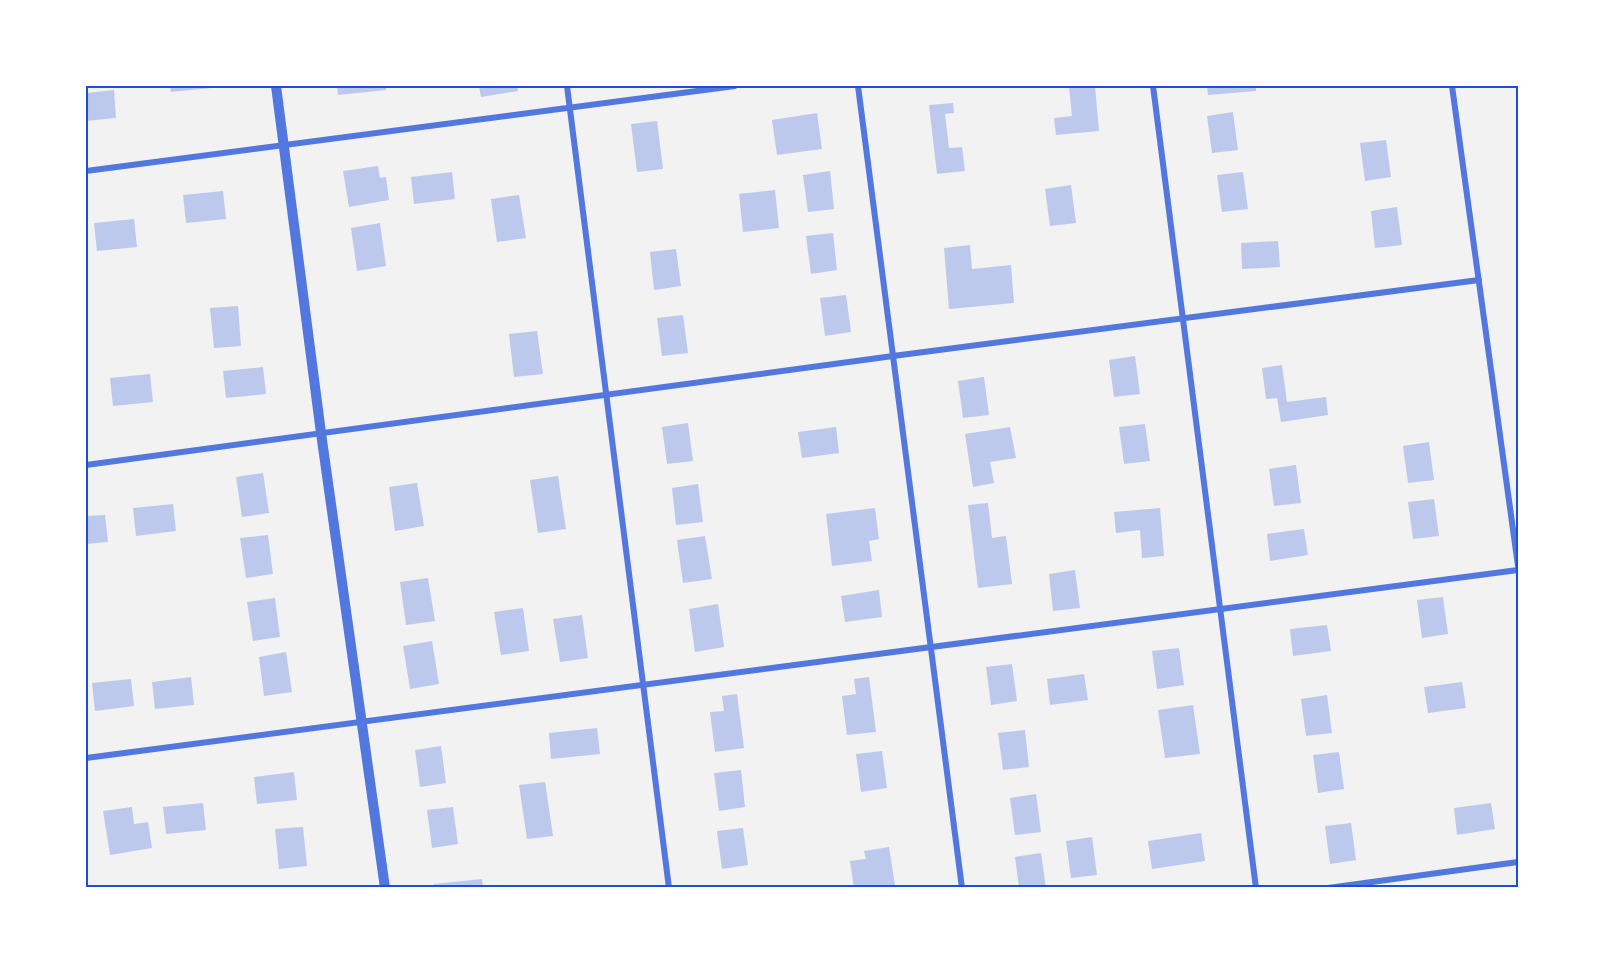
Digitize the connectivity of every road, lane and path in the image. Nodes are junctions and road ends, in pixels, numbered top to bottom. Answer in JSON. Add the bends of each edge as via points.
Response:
{"nodes":[{"id":1,"x":276,"y":86,"type":"edge"},
{"id":2,"x":567,"y":86,"type":"edge"},
{"id":3,"x":735,"y":86,"type":"edge"},
{"id":4,"x":858,"y":86,"type":"edge"},
{"id":5,"x":1154,"y":86,"type":"edge"},
{"id":6,"x":1452,"y":86,"type":"edge"},
{"id":7,"x":570,"y":108,"type":"junction"},
{"id":8,"x":284,"y":145,"type":"junction"},
{"id":9,"x":86,"y":171,"type":"edge"},
{"id":10,"x":1479,"y":280,"type":"junction"},
{"id":11,"x":1183,"y":318,"type":"junction"},
{"id":12,"x":893,"y":356,"type":"junction"},
{"id":13,"x":606,"y":395,"type":"junction"},
{"id":14,"x":321,"y":434,"type":"junction"},
{"id":15,"x":86,"y":465,"type":"edge"},
{"id":16,"x":1518,"y":568,"type":"edge"},
{"id":17,"x":1220,"y":609,"type":"junction"},
{"id":18,"x":931,"y":648,"type":"junction"},
{"id":19,"x":643,"y":684,"type":"junction"},
{"id":20,"x":361,"y":720,"type":"junction"},
{"id":21,"x":86,"y":758,"type":"edge"},
{"id":22,"x":1518,"y":862,"type":"edge"},
{"id":23,"x":385,"y":888,"type":"edge"},
{"id":24,"x":669,"y":888,"type":"edge"},
{"id":25,"x":962,"y":888,"type":"edge"},
{"id":26,"x":1256,"y":888,"type":"edge"},
{"id":27,"x":1328,"y":888,"type":"edge"}],
"edges":[{"from":1,"to":8,"type":"street"},
{"from":2,"to":7,"type":"street"},
{"from":3,"to":7,"type":"street"},
{"from":4,"to":12,"type":"street"},
{"from":5,"to":11,"type":"street"},
{"from":6,"to":10,"type":"street"},
{"from":7,"to":8,"type":"street"},
{"from":7,"to":13,"type":"street"},
{"from":8,"to":9,"type":"street"},
{"from":8,"to":14,"type":"street"},
{"from":10,"to":11,"type":"street"},
{"from":10,"to":16,"type":"street"},
{"from":11,"to":12,"type":"street"},
{"from":11,"to":17,"type":"street"},
{"from":12,"to":13,"type":"street"},
{"from":12,"to":18,"type":"street"},
{"from":13,"to":14,"type":"street"},
{"from":13,"to":19,"type":"street"},
{"from":14,"to":15,"type":"street"},
{"from":14,"to":20,"type":"street"},
{"from":16,"to":17,"type":"street"},
{"from":17,"to":18,"type":"street"},
{"from":17,"to":26,"type":"street"},
{"from":18,"to":19,"type":"street"},
{"from":18,"to":25,"type":"street"},
{"from":19,"to":20,"type":"street"},
{"from":19,"to":24,"type":"street"},
{"from":20,"to":21,"type":"street"},
{"from":20,"to":23,"type":"street"},
{"from":22,"to":27,"type":"street"}]}
